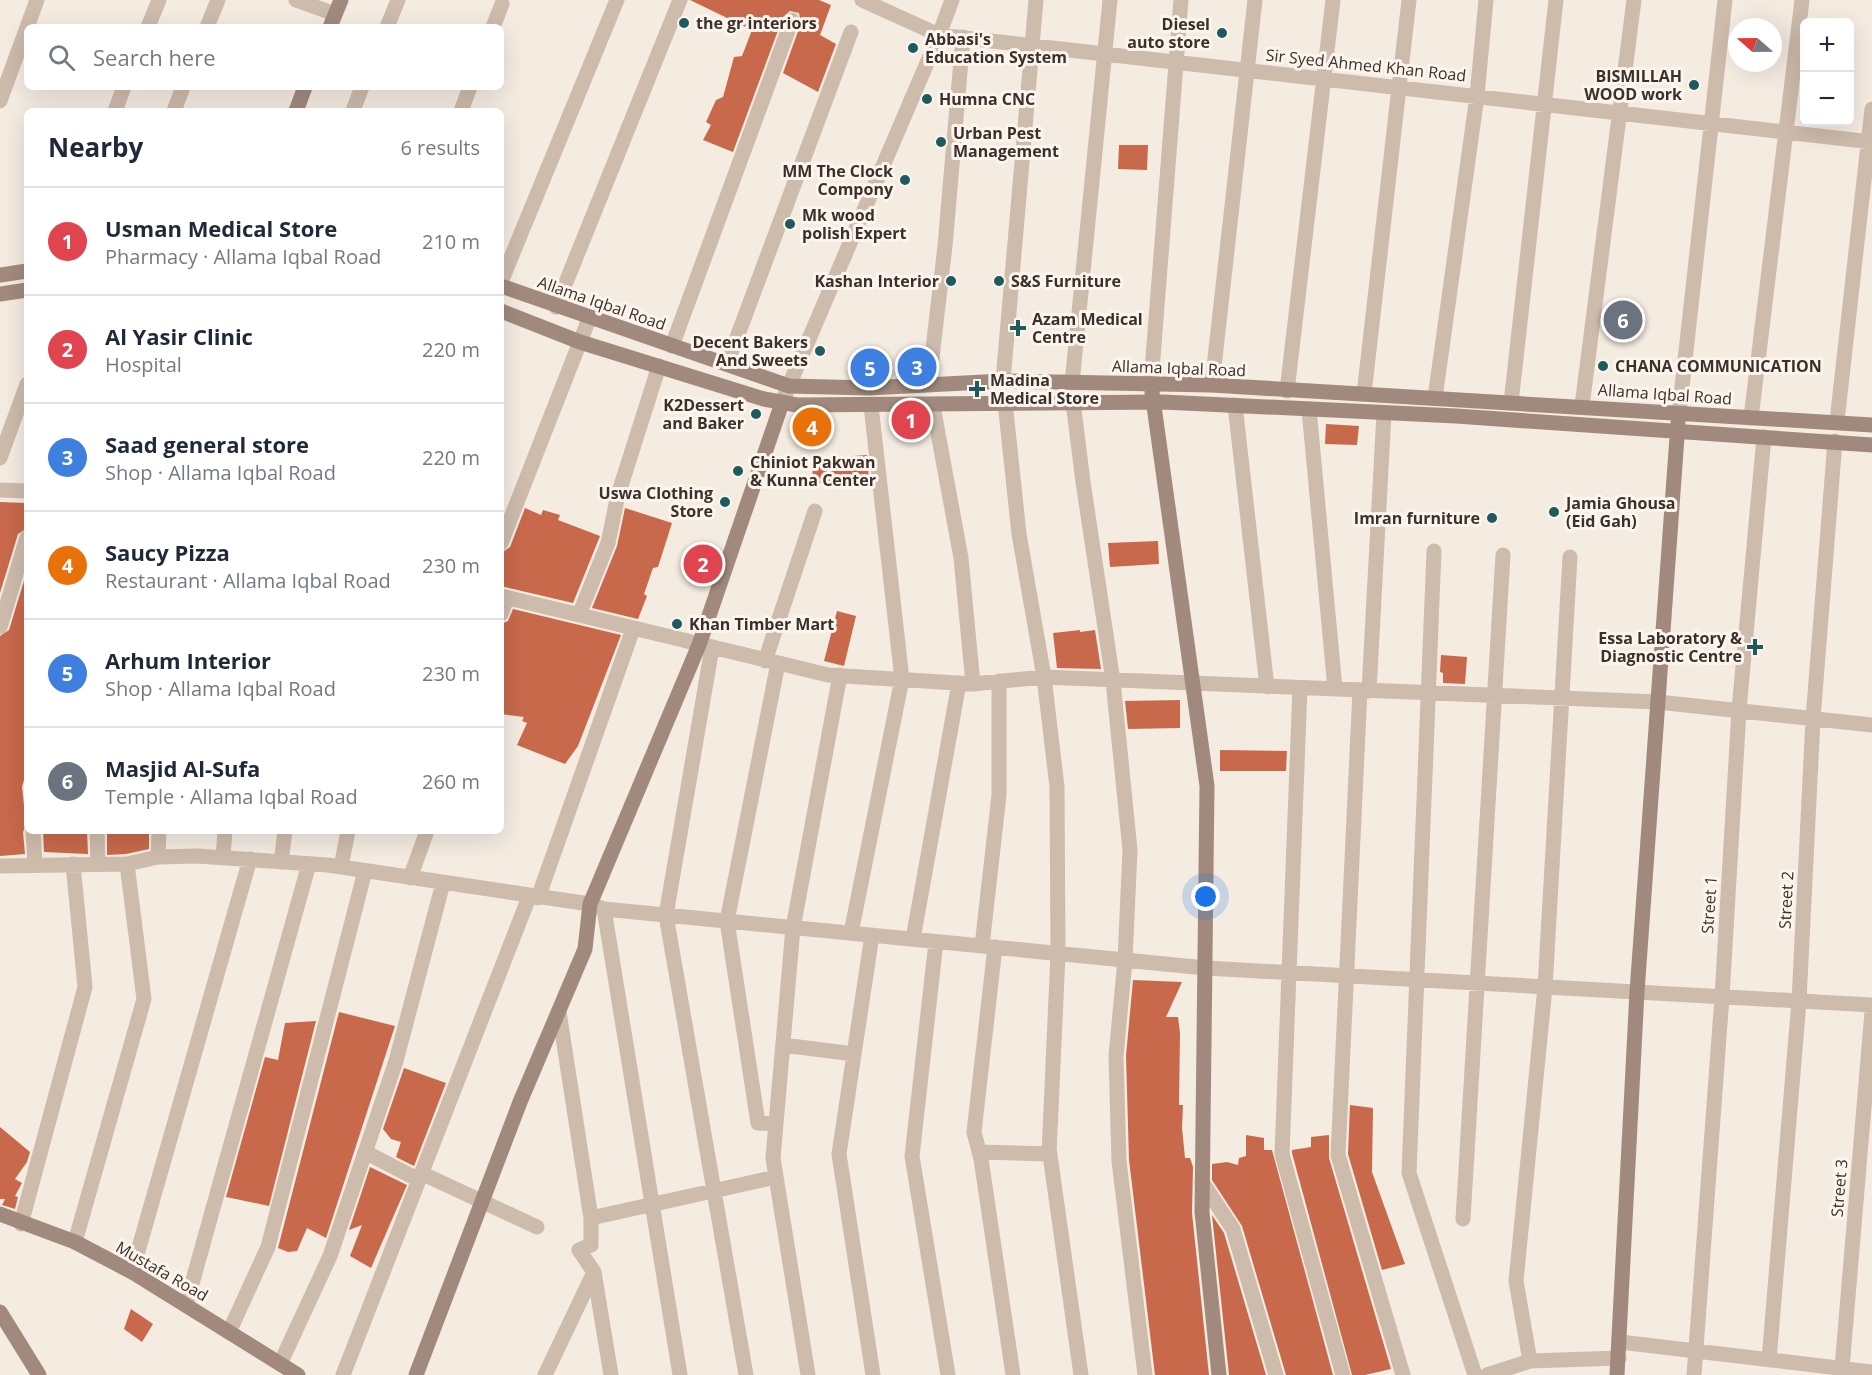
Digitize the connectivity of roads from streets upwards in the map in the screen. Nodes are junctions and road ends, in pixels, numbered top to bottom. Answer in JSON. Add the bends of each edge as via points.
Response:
{"nodes":[{"id":1,"x":36,"y":0,"type":"edge"},
{"id":2,"x":159,"y":0,"type":"edge"},
{"id":3,"x":218,"y":0,"type":"edge"},
{"id":4,"x":296,"y":0,"type":"edge"},
{"id":5,"x":398,"y":0,"type":"edge"},
{"id":6,"x":617,"y":0,"type":"edge"},
{"id":7,"x":680,"y":0,"type":"edge"},
{"id":8,"x":952,"y":0,"type":"edge"},
{"id":9,"x":1036,"y":0,"type":"edge"},
{"id":10,"x":1110,"y":0,"type":"edge"},
{"id":11,"x":1181,"y":0,"type":"edge"},
{"id":12,"x":1255,"y":0,"type":"edge"},
{"id":13,"x":1334,"y":0,"type":"edge"},
{"id":14,"x":1409,"y":0,"type":"edge"},
{"id":15,"x":1486,"y":0,"type":"edge"},
{"id":16,"x":1556,"y":0,"type":"edge"},
{"id":17,"x":1634,"y":0,"type":"edge"},
{"id":18,"x":1725,"y":0,"type":"edge"},
{"id":19,"x":1802,"y":0,"type":"edge"},
{"id":20,"x":866,"y":1,"type":"edge"},
{"id":21,"x":502,"y":4,"type":"dead end"},
{"id":22,"x":335,"y":14,"type":"edge"},
{"id":23,"x":792,"y":20,"type":"dead end"},
{"id":24,"x":28,"y":24,"type":"edge"},
{"id":25,"x":149,"y":24,"type":"edge"},
{"id":26,"x":208,"y":24,"type":"edge"},
{"id":27,"x":388,"y":24,"type":"edge"},
{"id":28,"x":494,"y":24,"type":"edge"},
{"id":29,"x":851,"y":32,"type":"dead end"},
{"id":30,"x":24,"y":34,"type":"edge"},
{"id":31,"x":939,"y":35,"type":"junction"},
{"id":32,"x":963,"y":37,"type":"junction"},
{"id":33,"x":1032,"y":46,"type":"junction"},
{"id":34,"x":1104,"y":54,"type":"junction"},
{"id":35,"x":1174,"y":62,"type":"junction"},
{"id":36,"x":1247,"y":70,"type":"junction"},
{"id":37,"x":1324,"y":79,"type":"junction"},
{"id":38,"x":1399,"y":87,"type":"junction"},
{"id":39,"x":123,"y":90,"type":"edge"},
{"id":40,"x":182,"y":90,"type":"edge"},
{"id":41,"x":304,"y":90,"type":"edge"},
{"id":42,"x":361,"y":90,"type":"edge"},
{"id":43,"x":469,"y":90,"type":"edge"},
{"id":44,"x":1477,"y":96,"type":"junction"},
{"id":45,"x":0,"y":102,"type":"edge"},
{"id":46,"x":1544,"y":104,"type":"junction"},
{"id":47,"x":116,"y":108,"type":"edge"},
{"id":48,"x":175,"y":108,"type":"edge"},
{"id":49,"x":297,"y":108,"type":"edge"},
{"id":50,"x":354,"y":108,"type":"dead end"},
{"id":51,"x":462,"y":108,"type":"edge"},
{"id":52,"x":1872,"y":109,"type":"edge"},
{"id":53,"x":1622,"y":112,"type":"junction"},
{"id":54,"x":1712,"y":123,"type":"junction"},
{"id":55,"x":1786,"y":132,"type":"junction"},
{"id":56,"x":1870,"y":141,"type":"edge"},
{"id":57,"x":24,"y":271,"type":"edge"},
{"id":58,"x":0,"y":275,"type":"edge"},
{"id":59,"x":504,"y":275,"type":"edge"},
{"id":60,"x":504,"y":287,"type":"edge"},
{"id":61,"x":24,"y":290,"type":"edge"},
{"id":62,"x":0,"y":294,"type":"edge"},
{"id":63,"x":556,"y":307,"type":"junction"},
{"id":64,"x":504,"y":312,"type":"edge"},
{"id":65,"x":589,"y":319,"type":"junction"},
{"id":66,"x":580,"y":342,"type":"junction"},
{"id":67,"x":672,"y":346,"type":"junction"},
{"id":68,"x":727,"y":364,"type":"junction"},
{"id":69,"x":659,"y":366,"type":"junction"},
{"id":70,"x":1003,"y":381,"type":"junction"},
{"id":71,"x":929,"y":383,"type":"junction"},
{"id":72,"x":1072,"y":383,"type":"junction"},
{"id":73,"x":1151,"y":383,"type":"junction"},
{"id":74,"x":789,"y":386,"type":"junction"},
{"id":75,"x":1212,"y":386,"type":"junction"},
{"id":76,"x":1287,"y":391,"type":"junction"},
{"id":77,"x":24,"y":392,"type":"edge"},
{"id":78,"x":1364,"y":394,"type":"junction"},
{"id":79,"x":1435,"y":398,"type":"junction"},
{"id":80,"x":1005,"y":402,"type":"junction"},
{"id":81,"x":1073,"y":402,"type":"junction"},
{"id":82,"x":1153,"y":402,"type":"junction"},
{"id":83,"x":782,"y":403,"type":"junction"},
{"id":84,"x":1511,"y":403,"type":"junction"},
{"id":85,"x":1234,"y":405,"type":"junction"},
{"id":86,"x":871,"y":406,"type":"junction"},
{"id":87,"x":933,"y":406,"type":"junction"},
{"id":88,"x":1582,"y":406,"type":"junction"},
{"id":89,"x":1310,"y":409,"type":"junction"},
{"id":90,"x":1384,"y":413,"type":"junction"},
{"id":91,"x":1679,"y":414,"type":"junction"},
{"id":92,"x":1751,"y":418,"type":"junction"},
{"id":93,"x":1837,"y":422,"type":"junction"},
{"id":94,"x":1872,"y":425,"type":"edge"},
{"id":95,"x":1677,"y":431,"type":"junction"},
{"id":96,"x":1764,"y":437,"type":"junction"},
{"id":97,"x":1835,"y":441,"type":"junction"},
{"id":98,"x":1872,"y":445,"type":"edge"},
{"id":99,"x":0,"y":458,"type":"edge"},
{"id":100,"x":0,"y":490,"type":"edge"},
{"id":101,"x":24,"y":491,"type":"edge"},
{"id":102,"x":815,"y":511,"type":"dead end"},
{"id":103,"x":504,"y":535,"type":"edge"},
{"id":104,"x":24,"y":547,"type":"edge"},
{"id":105,"x":1434,"y":551,"type":"dead end"},
{"id":106,"x":1503,"y":555,"type":"dead end"},
{"id":107,"x":1570,"y":557,"type":"dead end"},
{"id":108,"x":504,"y":597,"type":"edge"},
{"id":109,"x":579,"y":615,"type":"junction"},
{"id":110,"x":0,"y":627,"type":"edge"},
{"id":111,"x":633,"y":629,"type":"junction"},
{"id":112,"x":705,"y":647,"type":"junction"},
{"id":113,"x":772,"y":662,"type":"junction"},
{"id":114,"x":840,"y":675,"type":"junction"},
{"id":115,"x":1044,"y":677,"type":"junction"},
{"id":116,"x":902,"y":679,"type":"junction"},
{"id":117,"x":999,"y":681,"type":"junction"},
{"id":118,"x":1113,"y":681,"type":"junction"},
{"id":119,"x":966,"y":683,"type":"junction"},
{"id":120,"x":1194,"y":684,"type":"junction"},
{"id":121,"x":1268,"y":687,"type":"junction"},
{"id":122,"x":1300,"y":688,"type":"junction"},
{"id":123,"x":1335,"y":689,"type":"junction"},
{"id":124,"x":1365,"y":691,"type":"junction"},
{"id":125,"x":1428,"y":693,"type":"junction"},
{"id":126,"x":1494,"y":695,"type":"junction"},
{"id":127,"x":1560,"y":698,"type":"junction"},
{"id":128,"x":1658,"y":702,"type":"junction"},
{"id":129,"x":1739,"y":710,"type":"junction"},
{"id":130,"x":1813,"y":718,"type":"junction"},
{"id":131,"x":1872,"y":725,"type":"edge"},
{"id":132,"x":33,"y":834,"type":"edge"},
{"id":133,"x":98,"y":834,"type":"edge"},
{"id":134,"x":159,"y":834,"type":"edge"},
{"id":135,"x":225,"y":834,"type":"edge"},
{"id":136,"x":285,"y":834,"type":"edge"},
{"id":137,"x":347,"y":834,"type":"edge"},
{"id":138,"x":426,"y":834,"type":"edge"},
{"id":139,"x":158,"y":857,"type":"junction"},
{"id":140,"x":223,"y":857,"type":"junction"},
{"id":141,"x":250,"y":859,"type":"junction"},
{"id":142,"x":281,"y":862,"type":"junction"},
{"id":143,"x":98,"y":863,"type":"junction"},
{"id":144,"x":35,"y":864,"type":"junction"},
{"id":145,"x":73,"y":864,"type":"junction"},
{"id":146,"x":127,"y":864,"type":"junction"},
{"id":147,"x":309,"y":864,"type":"junction"},
{"id":148,"x":0,"y":866,"type":"edge"},
{"id":149,"x":341,"y":867,"type":"junction"},
{"id":150,"x":365,"y":871,"type":"junction"},
{"id":151,"x":411,"y":878,"type":"junction"},
{"id":152,"x":443,"y":883,"type":"junction"},
{"id":153,"x":533,"y":898,"type":"junction"},
{"id":154,"x":597,"y":907,"type":"junction"},
{"id":155,"x":666,"y":915,"type":"junction"},
{"id":156,"x":727,"y":921,"type":"junction"},
{"id":157,"x":793,"y":928,"type":"junction"},
{"id":158,"x":851,"y":933,"type":"junction"},
{"id":159,"x":872,"y":936,"type":"junction"},
{"id":160,"x":913,"y":939,"type":"junction"},
{"id":161,"x":936,"y":942,"type":"junction"},
{"id":162,"x":988,"y":947,"type":"junction"},
{"id":163,"x":1058,"y":954,"type":"junction"},
{"id":164,"x":1125,"y":960,"type":"junction"},
{"id":165,"x":1206,"y":968,"type":"junction"},
{"id":166,"x":1289,"y":973,"type":"junction"},
{"id":167,"x":1348,"y":976,"type":"junction"},
{"id":168,"x":1415,"y":980,"type":"junction"},
{"id":169,"x":1478,"y":983,"type":"junction"},
{"id":170,"x":1545,"y":987,"type":"junction"},
{"id":171,"x":1637,"y":992,"type":"junction"},
{"id":172,"x":1722,"y":997,"type":"junction"},
{"id":173,"x":1799,"y":1001,"type":"junction"},
{"id":174,"x":1872,"y":1005,"type":"edge"},
{"id":175,"x":559,"y":1012,"type":"junction"},
{"id":176,"x":1872,"y":1012,"type":"edge"},
{"id":177,"x":783,"y":1045,"type":"junction"},
{"id":178,"x":854,"y":1054,"type":"junction"},
{"id":179,"x":776,"y":1124,"type":"junction"},
{"id":180,"x":1049,"y":1148,"type":"junction"},
{"id":181,"x":366,"y":1152,"type":"junction"},
{"id":182,"x":979,"y":1152,"type":"junction"},
{"id":183,"x":420,"y":1177,"type":"junction"},
{"id":184,"x":776,"y":1178,"type":"junction"},
{"id":185,"x":1202,"y":1182,"type":"junction"},
{"id":186,"x":714,"y":1191,"type":"junction"},
{"id":187,"x":482,"y":1200,"type":"junction"},
{"id":188,"x":654,"y":1204,"type":"junction"},
{"id":189,"x":0,"y":1214,"type":"edge"},
{"id":190,"x":591,"y":1218,"type":"junction"},
{"id":191,"x":1462,"y":1219,"type":"dead end"},
{"id":192,"x":21,"y":1224,"type":"junction"},
{"id":193,"x":537,"y":1227,"type":"dead end"},
{"id":194,"x":75,"y":1242,"type":"junction"},
{"id":195,"x":132,"y":1272,"type":"junction"},
{"id":196,"x":594,"y":1272,"type":"junction"},
{"id":197,"x":186,"y":1305,"type":"junction"},
{"id":198,"x":0,"y":1312,"type":"edge"},
{"id":199,"x":229,"y":1332,"type":"junction"},
{"id":200,"x":1620,"y":1342,"type":"junction"},
{"id":201,"x":1694,"y":1351,"type":"junction"},
{"id":202,"x":1619,"y":1358,"type":"junction"},
{"id":203,"x":1769,"y":1360,"type":"junction"},
{"id":204,"x":1530,"y":1361,"type":"junction"},
{"id":205,"x":280,"y":1364,"type":"junction"},
{"id":206,"x":1842,"y":1368,"type":"junction"},
{"id":207,"x":1793,"y":1369,"type":"edge"},
{"id":208,"x":1863,"y":1372,"type":"edge"},
{"id":209,"x":39,"y":1375,"type":"edge"},
{"id":210,"x":298,"y":1375,"type":"edge"},
{"id":211,"x":343,"y":1375,"type":"edge"},
{"id":212,"x":416,"y":1375,"type":"edge"},
{"id":213,"x":545,"y":1375,"type":"edge"},
{"id":214,"x":611,"y":1375,"type":"edge"},
{"id":215,"x":680,"y":1375,"type":"edge"},
{"id":216,"x":746,"y":1375,"type":"edge"},
{"id":217,"x":808,"y":1375,"type":"edge"},
{"id":218,"x":873,"y":1375,"type":"edge"},
{"id":219,"x":948,"y":1375,"type":"edge"},
{"id":220,"x":1012,"y":1375,"type":"edge"},
{"id":221,"x":1081,"y":1375,"type":"edge"},
{"id":222,"x":1145,"y":1375,"type":"edge"},
{"id":223,"x":1220,"y":1375,"type":"edge"},
{"id":224,"x":1276,"y":1375,"type":"edge"},
{"id":225,"x":1343,"y":1375,"type":"edge"},
{"id":226,"x":1403,"y":1375,"type":"edge"},
{"id":227,"x":1475,"y":1375,"type":"edge"},
{"id":228,"x":1487,"y":1375,"type":"edge"},
{"id":229,"x":1617,"y":1375,"type":"edge"},
{"id":230,"x":1694,"y":1375,"type":"edge"}],
"edges":[{"from":1,"to":24,"type":"street"},
{"from":2,"to":25,"type":"street"},
{"from":3,"to":26,"type":"street"},
{"from":4,"to":22,"type":"street"},
{"from":5,"to":27,"type":"street"},
{"from":6,"to":59,"type":"street"},
{"from":7,"to":63,"type":"street"},
{"from":8,"to":31,"type":"street"},
{"from":9,"to":33,"type":"street"},
{"from":10,"to":34,"type":"street"},
{"from":11,"to":35,"type":"street"},
{"from":12,"to":36,"type":"street"},
{"from":13,"to":37,"type":"street"},
{"from":14,"to":38,"type":"street"},
{"from":15,"to":44,"type":"street"},
{"from":16,"to":46,"type":"street"},
{"from":17,"to":53,"type":"street"},
{"from":18,"to":54,"type":"street"},
{"from":19,"to":55,"type":"street"},
{"from":20,"to":31,"type":"street","name":"Sir Syed Ahmed Khan Road"},
{"from":21,"to":28,"type":"street"},
{"from":23,"to":67,"type":"street"},
{"from":29,"to":68,"type":"street"},
{"from":30,"to":45,"type":"street"},
{"from":31,"to":32,"type":"street","name":"Sir Syed Ahmed Khan Road"},
{"from":31,"to":74,"type":"street"},
{"from":32,"to":33,"type":"street","name":"Sir Syed Ahmed Khan Road"},
{"from":32,"to":71,"type":"street"},
{"from":33,"to":34,"type":"street","name":"Sir Syed Ahmed Khan Road"},
{"from":33,"to":70,"type":"street"},
{"from":34,"to":35,"type":"street","name":"Sir Syed Ahmed Khan Road"},
{"from":34,"to":72,"type":"street"},
{"from":35,"to":36,"type":"street","name":"Sir Syed Ahmed Khan Road"},
{"from":35,"to":73,"type":"street"},
{"from":36,"to":37,"type":"street","name":"Sir Syed Ahmed Khan Road"},
{"from":36,"to":75,"type":"street"},
{"from":37,"to":38,"type":"street","name":"Sir Syed Ahmed Khan Road"},
{"from":37,"to":76,"type":"street"},
{"from":38,"to":44,"type":"street","name":"Sir Syed Ahmed Khan Road"},
{"from":38,"to":78,"type":"street"},
{"from":39,"to":47,"type":"street"},
{"from":40,"to":48,"type":"street"},
{"from":41,"to":49,"type":"street"},
{"from":42,"to":50,"type":"street"},
{"from":43,"to":51,"type":"street"},
{"from":44,"to":46,"type":"street","name":"Sir Syed Ahmed Khan Road"},
{"from":44,"to":79,"type":"street"},
{"from":46,"to":53,"type":"street","name":"Sir Syed Ahmed Khan Road"},
{"from":46,"to":84,"type":"street"},
{"from":52,"to":56,"type":"street"},
{"from":53,"to":54,"type":"street","name":"Sir Syed Ahmed Khan Road"},
{"from":53,"to":88,"type":"street"},
{"from":54,"to":55,"type":"street","name":"Sir Syed Ahmed Khan Road"},
{"from":54,"to":91,"type":"street"},
{"from":55,"to":56,"type":"street","name":"Sir Syed Ahmed Khan Road"},
{"from":55,"to":92,"type":"street"},
{"from":56,"to":93,"type":"street"},
{"from":57,"to":58,"type":"street"},
{"from":60,"to":63,"type":"street","name":"Allama Iqbal Road"},
{"from":61,"to":62,"type":"street"},
{"from":63,"to":65,"type":"street","name":"Allama Iqbal Road"},
{"from":64,"to":66,"type":"street","name":"Allama Iqbal Road"},
{"from":65,"to":66,"type":"street"},
{"from":65,"to":67,"type":"street","name":"Allama Iqbal Road"},
{"from":66,"to":69,"type":"street","name":"Allama Iqbal Road"},
{"from":66,"to":103,"type":"street"},
{"from":67,"to":68,"type":"street","name":"Allama Iqbal Road"},
{"from":68,"to":74,"type":"street","name":"Allama Iqbal Road"},
{"from":69,"to":83,"type":"street","name":"Allama Iqbal Road"},
{"from":69,"to":109,"type":"street","via":[[618,495],[608,543]]},
{"from":70,"to":71,"type":"street","name":"Allama Iqbal Road"},
{"from":70,"to":72,"type":"street","name":"Allama Iqbal Road"},
{"from":71,"to":74,"type":"street","name":"Allama Iqbal Road","via":[[869,388]]},
{"from":72,"to":73,"type":"street","name":"Allama Iqbal Road"},
{"from":73,"to":75,"type":"street","name":"Allama Iqbal Road"},
{"from":73,"to":82,"type":"street"},
{"from":74,"to":83,"type":"street"},
{"from":75,"to":76,"type":"street","name":"Allama Iqbal Road"},
{"from":76,"to":78,"type":"street","name":"Allama Iqbal Road"},
{"from":77,"to":99,"type":"street"},
{"from":78,"to":79,"type":"street","name":"Allama Iqbal Road"},
{"from":79,"to":84,"type":"street","name":"Allama Iqbal Road"},
{"from":80,"to":81,"type":"street","name":"Allama Iqbal Road"},
{"from":80,"to":87,"type":"street","name":"Allama Iqbal Road"},
{"from":80,"to":115,"type":"street","via":[[1019,534]]},
{"from":81,"to":82,"type":"street","name":"Allama Iqbal Road"},
{"from":81,"to":118,"type":"street"},
{"from":82,"to":85,"type":"street","name":"Allama Iqbal Road"},
{"from":82,"to":120,"type":"street"},
{"from":83,"to":86,"type":"street","name":"Allama Iqbal Road"},
{"from":83,"to":112,"type":"street"},
{"from":84,"to":88,"type":"street","name":"Allama Iqbal Road"},
{"from":85,"to":89,"type":"street","name":"Allama Iqbal Road"},
{"from":85,"to":121,"type":"street"},
{"from":86,"to":87,"type":"street","name":"Allama Iqbal Road"},
{"from":86,"to":116,"type":"street"},
{"from":87,"to":119,"type":"street","via":[[961,558]]},
{"from":88,"to":91,"type":"street","name":"Allama Iqbal Road"},
{"from":89,"to":90,"type":"street","name":"Allama Iqbal Road"},
{"from":89,"to":123,"type":"street"},
{"from":90,"to":95,"type":"street","name":"Allama Iqbal Road"},
{"from":90,"to":124,"type":"street"},
{"from":91,"to":92,"type":"street","name":"Allama Iqbal Road"},
{"from":91,"to":95,"type":"street"},
{"from":92,"to":93,"type":"street","name":"Allama Iqbal Road"},
{"from":93,"to":94,"type":"street","name":"Allama Iqbal Road"},
{"from":95,"to":96,"type":"street","name":"Allama Iqbal Road"},
{"from":95,"to":128,"type":"street"},
{"from":96,"to":97,"type":"street","name":"Allama Iqbal Road"},
{"from":96,"to":129,"type":"street","name":"Street 1"},
{"from":97,"to":98,"type":"street","name":"Allama Iqbal Road"},
{"from":97,"to":130,"type":"street","name":"Street 2"},
{"from":100,"to":101,"type":"street"},
{"from":102,"to":113,"type":"street"},
{"from":104,"to":110,"type":"street"},
{"from":105,"to":125,"type":"street"},
{"from":106,"to":126,"type":"street"},
{"from":107,"to":127,"type":"street"},
{"from":108,"to":109,"type":"street"},
{"from":109,"to":111,"type":"street"},
{"from":111,"to":112,"type":"street"},
{"from":111,"to":153,"type":"street"},
{"from":112,"to":113,"type":"street"},
{"from":112,"to":154,"type":"street"},
{"from":112,"to":155,"type":"street"},
{"from":113,"to":114,"type":"street"},
{"from":113,"to":156,"type":"street"},
{"from":114,"to":116,"type":"street"},
{"from":114,"to":157,"type":"street"},
{"from":115,"to":117,"type":"street"},
{"from":115,"to":118,"type":"street"},
{"from":115,"to":163,"type":"street","via":[[1057,788]]},
{"from":116,"to":119,"type":"street"},
{"from":116,"to":158,"type":"street"},
{"from":117,"to":119,"type":"street"},
{"from":117,"to":162,"type":"street","via":[[999,795]]},
{"from":118,"to":120,"type":"street"},
{"from":118,"to":164,"type":"street","via":[[1130,850]]},
{"from":119,"to":160,"type":"street"},
{"from":120,"to":121,"type":"street"},
{"from":120,"to":165,"type":"street","via":[[1207,786]]},
{"from":121,"to":122,"type":"street"},
{"from":122,"to":123,"type":"street"},
{"from":122,"to":166,"type":"street"},
{"from":123,"to":124,"type":"street"},
{"from":124,"to":125,"type":"street"},
{"from":124,"to":167,"type":"street"},
{"from":125,"to":126,"type":"street"},
{"from":125,"to":168,"type":"street"},
{"from":126,"to":127,"type":"street"},
{"from":126,"to":169,"type":"street"},
{"from":127,"to":128,"type":"street"},
{"from":127,"to":170,"type":"street"},
{"from":128,"to":129,"type":"street"},
{"from":128,"to":171,"type":"street"},
{"from":129,"to":130,"type":"street"},
{"from":129,"to":172,"type":"street","name":"Street 1"},
{"from":130,"to":131,"type":"street"},
{"from":130,"to":173,"type":"street","name":"Street 2"},
{"from":132,"to":144,"type":"street"},
{"from":133,"to":143,"type":"street"},
{"from":134,"to":139,"type":"street"},
{"from":135,"to":140,"type":"street"},
{"from":136,"to":142,"type":"street"},
{"from":137,"to":149,"type":"street"},
{"from":138,"to":151,"type":"street"},
{"from":139,"to":140,"type":"street"},
{"from":139,"to":146,"type":"street"},
{"from":140,"to":141,"type":"street"},
{"from":141,"to":142,"type":"street"},
{"from":141,"to":195,"type":"street"},
{"from":142,"to":147,"type":"street"},
{"from":143,"to":145,"type":"street"},
{"from":143,"to":146,"type":"street"},
{"from":144,"to":145,"type":"street"},
{"from":144,"to":148,"type":"street"},
{"from":145,"to":192,"type":"street","via":[[85,987]]},
{"from":146,"to":194,"type":"street","via":[[144,999]]},
{"from":147,"to":149,"type":"street"},
{"from":147,"to":197,"type":"street"},
{"from":149,"to":150,"type":"street"},
{"from":150,"to":151,"type":"street"},
{"from":150,"to":199,"type":"street","via":[[268,1247]]},
{"from":151,"to":152,"type":"street"},
{"from":152,"to":153,"type":"street"},
{"from":152,"to":181,"type":"street","via":[[396,1061]]},
{"from":153,"to":154,"type":"street"},
{"from":153,"to":183,"type":"street"},
{"from":154,"to":155,"type":"street"},
{"from":154,"to":175,"type":"street","via":[[585,949]]},
{"from":154,"to":188,"type":"street"},
{"from":155,"to":156,"type":"street"},
{"from":155,"to":186,"type":"street"},
{"from":156,"to":157,"type":"street"},
{"from":156,"to":179,"type":"street","via":[[758,1123]]},
{"from":157,"to":158,"type":"street"},
{"from":157,"to":177,"type":"street"},
{"from":158,"to":159,"type":"street"},
{"from":159,"to":160,"type":"street"},
{"from":159,"to":178,"type":"street"},
{"from":160,"to":161,"type":"street"},
{"from":161,"to":162,"type":"street"},
{"from":161,"to":219,"type":"street","via":[[912,1156]]},
{"from":162,"to":163,"type":"street"},
{"from":162,"to":182,"type":"street","via":[[974,1132]]},
{"from":163,"to":164,"type":"street"},
{"from":163,"to":180,"type":"street"},
{"from":164,"to":165,"type":"street"},
{"from":164,"to":222,"type":"street","via":[[1116,1056],[1119,1161]]},
{"from":165,"to":166,"type":"street"},
{"from":165,"to":185,"type":"street"},
{"from":166,"to":167,"type":"street"},
{"from":166,"to":225,"type":"street","via":[[1282,1154]]},
{"from":167,"to":168,"type":"street"},
{"from":167,"to":226,"type":"street","via":[[1338,1155]]},
{"from":168,"to":169,"type":"street"},
{"from":168,"to":227,"type":"street","via":[[1409,1173]]},
{"from":169,"to":170,"type":"street"},
{"from":169,"to":191,"type":"street"},
{"from":170,"to":171,"type":"street"},
{"from":170,"to":204,"type":"street","via":[[1516,1281]]},
{"from":171,"to":172,"type":"street"},
{"from":171,"to":200,"type":"street"},
{"from":172,"to":173,"type":"street"},
{"from":172,"to":201,"type":"street","name":"Street 1"},
{"from":173,"to":174,"type":"street"},
{"from":173,"to":203,"type":"street","name":"Street 2"},
{"from":175,"to":187,"type":"street"},
{"from":175,"to":190,"type":"street"},
{"from":176,"to":206,"type":"street","name":"Street 3"},
{"from":177,"to":178,"type":"street"},
{"from":177,"to":179,"type":"street"},
{"from":178,"to":218,"type":"street","via":[[839,1154]]},
{"from":179,"to":184,"type":"street"},
{"from":180,"to":182,"type":"street","via":[[1049,1154]]},
{"from":180,"to":221,"type":"street"},
{"from":181,"to":183,"type":"street"},
{"from":181,"to":205,"type":"street","via":[[330,1256]]},
{"from":182,"to":220,"type":"street"},
{"from":183,"to":187,"type":"street"},
{"from":183,"to":211,"type":"street"},
{"from":184,"to":186,"type":"street"},
{"from":184,"to":217,"type":"street"},
{"from":185,"to":223,"type":"street"},
{"from":185,"to":224,"type":"street","via":[[1233,1229]]},
{"from":186,"to":188,"type":"street"},
{"from":186,"to":216,"type":"street"},
{"from":187,"to":193,"type":"street"},
{"from":187,"to":212,"type":"street"},
{"from":188,"to":190,"type":"street"},
{"from":188,"to":215,"type":"street"},
{"from":189,"to":192,"type":"street","name":"Mustafa Road"},
{"from":190,"to":196,"type":"street","via":[[591,1245],[579,1250]]},
{"from":192,"to":194,"type":"street","name":"Mustafa Road"},
{"from":194,"to":195,"type":"street","name":"Mustafa Road"},
{"from":195,"to":197,"type":"street","name":"Mustafa Road"},
{"from":196,"to":213,"type":"street"},
{"from":196,"to":214,"type":"street"},
{"from":197,"to":199,"type":"street","name":"Mustafa Road"},
{"from":198,"to":209,"type":"street"},
{"from":199,"to":205,"type":"street","name":"Mustafa Road"},
{"from":200,"to":201,"type":"street"},
{"from":200,"to":202,"type":"street"},
{"from":201,"to":203,"type":"street"},
{"from":201,"to":230,"type":"street","name":"Street 1"},
{"from":202,"to":204,"type":"street"},
{"from":202,"to":229,"type":"street"},
{"from":203,"to":207,"type":"street"},
{"from":204,"to":228,"type":"street"},
{"from":205,"to":210,"type":"street","name":"Mustafa Road"},
{"from":206,"to":207,"type":"street"},
{"from":206,"to":208,"type":"street"}]}
